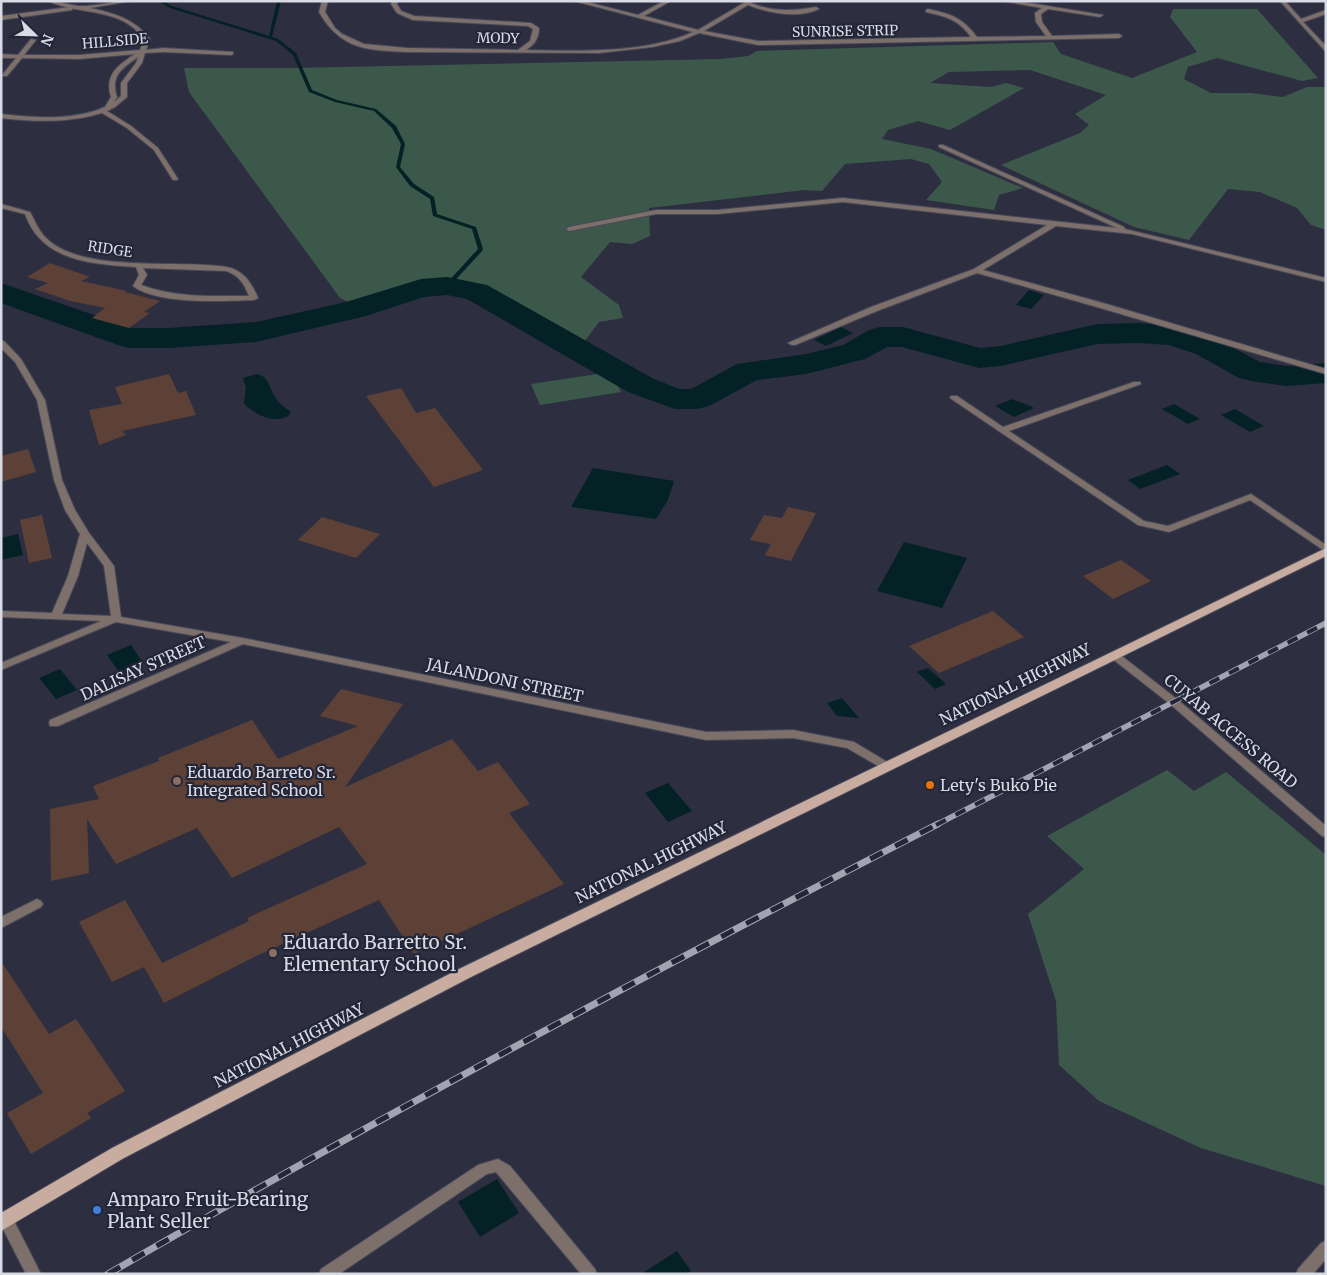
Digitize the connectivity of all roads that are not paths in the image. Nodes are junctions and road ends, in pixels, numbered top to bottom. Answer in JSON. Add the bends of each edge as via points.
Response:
{"nodes":[{"id":1,"x":50,"y":1,"type":"edge"},
{"id":2,"x":129,"y":1,"type":"edge"},
{"id":3,"x":325,"y":1,"type":"edge"},
{"id":4,"x":396,"y":1,"type":"edge"},
{"id":5,"x":576,"y":1,"type":"edge"},
{"id":6,"x":669,"y":1,"type":"edge"},
{"id":7,"x":1004,"y":1,"type":"edge"},
{"id":8,"x":1282,"y":1,"type":"edge"},
{"id":9,"x":749,"y":2,"type":"edge"},
{"id":10,"x":1046,"y":7,"type":"junction"},
{"id":11,"x":75,"y":8,"type":"junction"},
{"id":12,"x":816,"y":9,"type":"dead end"},
{"id":13,"x":928,"y":11,"type":"dead end"},
{"id":14,"x":1326,"y":12,"type":"edge"},
{"id":15,"x":1100,"y":15,"type":"dead end"},
{"id":16,"x":638,"y":17,"type":"junction"},
{"id":17,"x":1,"y":18,"type":"edge"},
{"id":18,"x":1300,"y":22,"type":"junction"},
{"id":19,"x":696,"y":31,"type":"junction"},
{"id":20,"x":1120,"y":36,"type":"dead end"},
{"id":21,"x":1050,"y":37,"type":"junction"},
{"id":22,"x":33,"y":40,"type":"dead end"},
{"id":23,"x":976,"y":40,"type":"junction"},
{"id":24,"x":144,"y":50,"type":"junction"},
{"id":25,"x":1326,"y":50,"type":"edge"},
{"id":26,"x":520,"y":51,"type":"junction"},
{"id":27,"x":231,"y":53,"type":"dead end"},
{"id":28,"x":1,"y":56,"type":"edge"},
{"id":29,"x":21,"y":57,"type":"junction"},
{"id":30,"x":5,"y":75,"type":"dead end"},
{"id":31,"x":103,"y":111,"type":"junction"},
{"id":32,"x":1,"y":116,"type":"edge"},
{"id":33,"x":941,"y":146,"type":"dead end"},
{"id":34,"x":175,"y":179,"type":"dead end"},
{"id":35,"x":1,"y":206,"type":"edge"},
{"id":36,"x":1055,"y":223,"type":"junction"},
{"id":37,"x":569,"y":229,"type":"dead end"},
{"id":38,"x":1132,"y":232,"type":"junction"},
{"id":39,"x":139,"y":266,"type":"junction"},
{"id":40,"x":977,"y":271,"type":"junction"},
{"id":41,"x":1326,"y":280,"type":"edge"},
{"id":42,"x":1,"y":343,"type":"edge"},
{"id":43,"x":792,"y":343,"type":"dead end"},
{"id":44,"x":1323,"y":370,"type":"edge"},
{"id":45,"x":1137,"y":384,"type":"dead end"},
{"id":46,"x":954,"y":398,"type":"dead end"},
{"id":47,"x":1003,"y":430,"type":"junction"},
{"id":48,"x":85,"y":534,"type":"junction"},
{"id":49,"x":1326,"y":550,"type":"edge"},
{"id":50,"x":1,"y":614,"type":"edge"},
{"id":51,"x":56,"y":616,"type":"junction"},
{"id":52,"x":116,"y":619,"type":"junction"},
{"id":53,"x":243,"y":641,"type":"junction"},
{"id":54,"x":1114,"y":655,"type":"junction"},
{"id":55,"x":1,"y":667,"type":"edge"},
{"id":56,"x":54,"y":723,"type":"dead end"},
{"id":57,"x":885,"y":766,"type":"junction"},
{"id":58,"x":1326,"y":833,"type":"edge"},
{"id":59,"x":37,"y":904,"type":"dead end"},
{"id":60,"x":1,"y":922,"type":"edge"},
{"id":61,"x":4,"y":1221,"type":"edge"},
{"id":62,"x":1326,"y":1248,"type":"edge"},
{"id":63,"x":34,"y":1274,"type":"edge"},
{"id":64,"x":326,"y":1274,"type":"edge"},
{"id":65,"x":590,"y":1274,"type":"edge"},
{"id":66,"x":1302,"y":1274,"type":"edge"}],
"edges":[{"from":1,"to":11,"type":"street"},
{"from":2,"to":11,"type":"street"},
{"from":3,"to":26,"type":"street","name":"MODY","via":[[322,12],[332,29],[349,41],[417,50]]},
{"from":4,"to":26,"type":"street","via":[[394,4],[399,12],[414,18],[528,24],[536,28],[536,36]]},
{"from":5,"to":16,"type":"street","name":"SUNRISE STRIP"},
{"from":6,"to":16,"type":"street"},
{"from":7,"to":10,"type":"street"},
{"from":8,"to":18,"type":"street"},
{"from":9,"to":12,"type":"street","via":[[763,10],[778,13]]},
{"from":9,"to":19,"type":"street","name":"MODY"},
{"from":10,"to":15,"type":"street"},
{"from":10,"to":21,"type":"street","via":[[1038,13],[1039,22]]},
{"from":11,"to":17,"type":"street"},
{"from":11,"to":24,"type":"street","via":[[111,15],[135,25],[147,39]]},
{"from":13,"to":23,"type":"street","via":[[963,22]]},
{"from":14,"to":18,"type":"street"},
{"from":16,"to":19,"type":"street","name":"SUNRISE STRIP"},
{"from":18,"to":25,"type":"street"},
{"from":19,"to":23,"type":"street","name":"SUNRISE STRIP","via":[[736,40],[783,44]]},
{"from":19,"to":26,"type":"street","name":"MODY","via":[[680,39],[643,47]]},
{"from":20,"to":21,"type":"street","name":"SUNRISE STRIP"},
{"from":21,"to":23,"type":"street","name":"SUNRISE STRIP"},
{"from":22,"to":29,"type":"street"},
{"from":24,"to":27,"type":"street","name":"HILLSIDE"},
{"from":24,"to":29,"type":"street","name":"HILLSIDE","via":[[79,57]]},
{"from":24,"to":31,"type":"street","via":[[124,83],[124,97]]},
{"from":24,"to":31,"type":"street","via":[[112,76],[110,83],[114,97]]},
{"from":28,"to":29,"type":"street","name":"HILLSIDE"},
{"from":29,"to":30,"type":"street"},
{"from":31,"to":32,"type":"street","via":[[48,119]]},
{"from":31,"to":34,"type":"street","via":[[156,149]]},
{"from":33,"to":38,"type":"street"},
{"from":35,"to":39,"type":"street","name":"RIDGE","via":[[28,213],[34,228],[47,244],[69,254],[110,264]]},
{"from":36,"to":37,"type":"street","via":[[843,200],[718,212],[656,212]]},
{"from":36,"to":38,"type":"street"},
{"from":36,"to":40,"type":"street"},
{"from":38,"to":41,"type":"street"},
{"from":39,"to":39,"type":"street","name":"RIDGE","via":[[143,275],[137,286],[152,293],[254,298],[236,272],[215,268]]},
{"from":40,"to":43,"type":"street"},
{"from":40,"to":44,"type":"street"},
{"from":42,"to":48,"type":"street","via":[[18,361],[41,400],[58,480],[70,510]]},
{"from":45,"to":47,"type":"street"},
{"from":46,"to":47,"type":"street"},
{"from":47,"to":49,"type":"street","via":[[1141,523],[1169,529],[1251,497]]},
{"from":48,"to":51,"type":"street","via":[[73,576]]},
{"from":48,"to":52,"type":"street","via":[[109,566]]},
{"from":49,"to":54,"type":"main road","name":"NATIONAL HIGHWAY"},
{"from":50,"to":51,"type":"street","name":"JALANDONI STREET"},
{"from":51,"to":52,"type":"street","name":"JALANDONI STREET"},
{"from":52,"to":53,"type":"street","name":"JALANDONI STREET"},
{"from":52,"to":55,"type":"street"},
{"from":53,"to":56,"type":"street","name":"DALISAY STREET"},
{"from":53,"to":57,"type":"street","name":"JALANDONI STREET","via":[[706,736],[793,734],[841,743]]},
{"from":54,"to":57,"type":"main road","name":"NATIONAL HIGHWAY"},
{"from":54,"to":58,"type":"street","name":"CUYAB ACCESS ROAD","via":[[1174,702]]},
{"from":57,"to":61,"type":"main road","name":"NATIONAL HIGHWAY","via":[[465,973],[118,1153]]},
{"from":59,"to":60,"type":"street"},
{"from":61,"to":63,"type":"street"},
{"from":62,"to":66,"type":"street"},
{"from":64,"to":65,"type":"street","via":[[483,1169],[498,1165]]}]}
